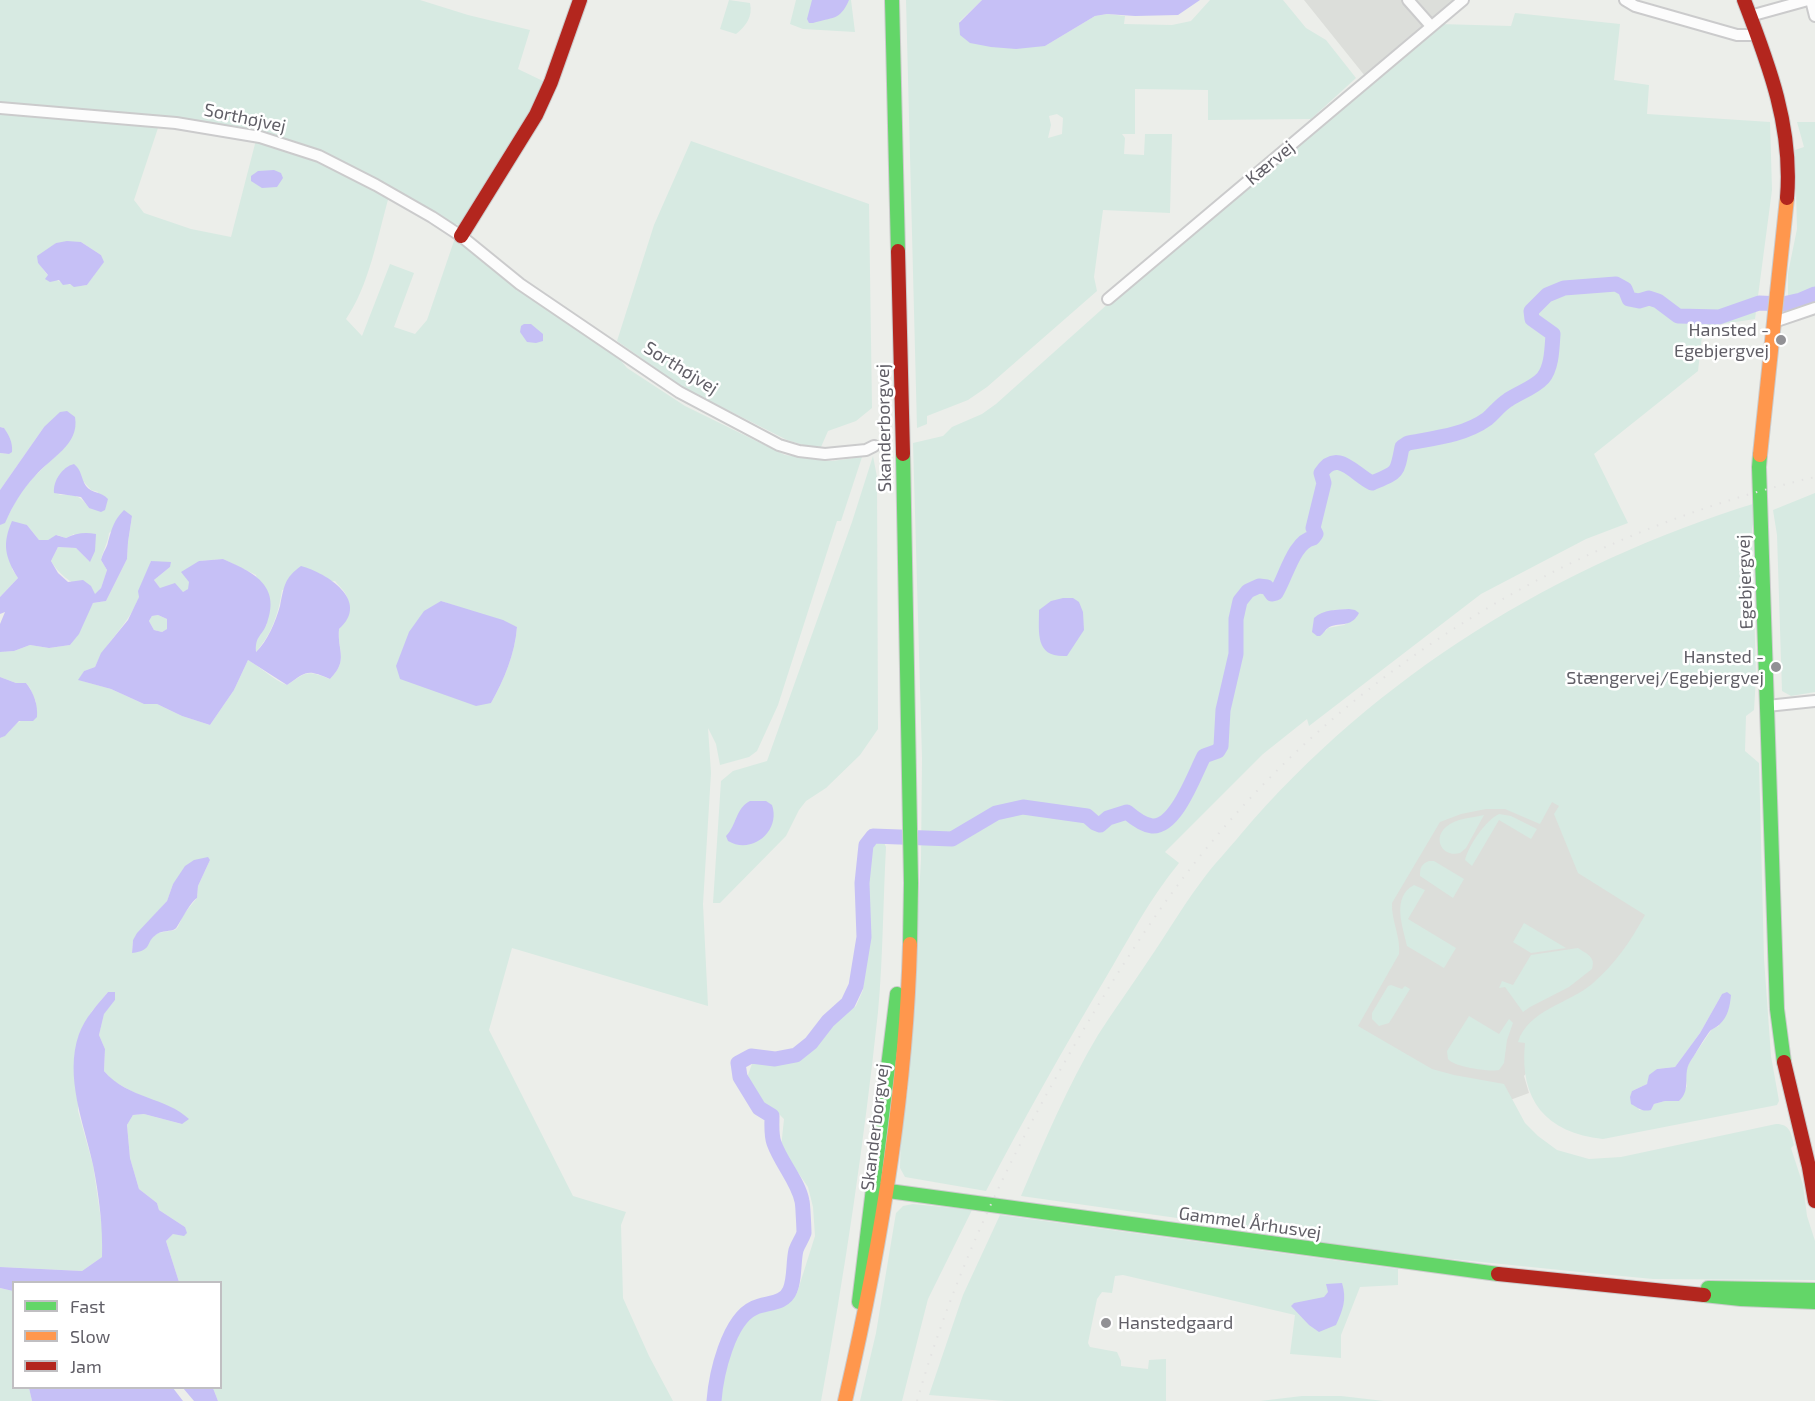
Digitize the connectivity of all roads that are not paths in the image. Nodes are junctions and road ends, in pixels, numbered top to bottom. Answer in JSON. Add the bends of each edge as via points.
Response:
{"nodes":[{"id":1,"x":580,"y":0,"type":"edge"},
{"id":2,"x":892,"y":0,"type":"edge"},
{"id":3,"x":1408,"y":0,"type":"edge"},
{"id":4,"x":1463,"y":0,"type":"edge"},
{"id":5,"x":1624,"y":0,"type":"edge"},
{"id":6,"x":1744,"y":0,"type":"edge"},
{"id":7,"x":1810,"y":0,"type":"edge"},
{"id":8,"x":1750,"y":16,"type":"junction"},
{"id":9,"x":1815,"y":16,"type":"edge"},
{"id":10,"x":1431,"y":26,"type":"junction"},
{"id":11,"x":1756,"y":35,"type":"junction"},
{"id":12,"x":0,"y":108,"type":"edge"},
{"id":13,"x":461,"y":236,"type":"junction"},
{"id":14,"x":1108,"y":299,"type":"dead end"},
{"id":15,"x":1815,"y":308,"type":"edge"},
{"id":16,"x":1774,"y":317,"type":"junction"},
{"id":17,"x":874,"y":446,"type":"dead end"},
{"id":18,"x":1815,"y":701,"type":"edge"},
{"id":19,"x":1767,"y":706,"type":"junction"},
{"id":20,"x":1812,"y":1172,"type":"edge"},
{"id":21,"x":880,"y":1189,"type":"junction"},
{"id":22,"x":1815,"y":1201,"type":"edge"},
{"id":23,"x":1622,"y":1287,"type":"junction"},
{"id":24,"x":1815,"y":1290,"type":"edge"},
{"id":25,"x":1815,"y":1302,"type":"edge"},
{"id":26,"x":845,"y":1401,"type":"edge"}],
"edges":[{"from":1,"to":13,"type":"main road","via":[[536,115]]},
{"from":2,"to":21,"type":"main road","name":"Skanderborgvej","via":[[911,879],[898,1090]]},
{"from":3,"to":10,"type":"street"},
{"from":4,"to":10,"type":"street","name":"Kærvej"},
{"from":5,"to":11,"type":"street","via":[[1737,35]]},
{"from":6,"to":8,"type":"main road","name":"Egebjergvej"},
{"from":7,"to":8,"type":"street"},
{"from":7,"to":9,"type":"street"},
{"from":8,"to":11,"type":"main road","name":"Egebjergvej"},
{"from":10,"to":14,"type":"street","name":"Kærvej"},
{"from":11,"to":16,"type":"main road","name":"Egebjergvej","via":[[1774,83],[1788,156]]},
{"from":12,"to":13,"type":"street","name":"Sorthøjvej","via":[[176,123],[260,137],[319,156]]},
{"from":13,"to":17,"type":"street","name":"Sorthøjvej","via":[[520,284],[679,392],[779,445],[825,454]]},
{"from":15,"to":16,"type":"street"},
{"from":16,"to":19,"type":"main road","name":"Egebjergvej","via":[[1759,467]]},
{"from":18,"to":19,"type":"street"},
{"from":19,"to":20,"type":"main road","name":"Egebjergvej","via":[[1777,1010],[1785,1074]]},
{"from":20,"to":22,"type":"main road","name":"Egebjergvej"},
{"from":21,"to":23,"type":"main road","name":"Gammel Århusvej","via":[[1486,1274]]},
{"from":21,"to":26,"type":"main road","name":"Skanderborgvej"},
{"from":23,"to":24,"type":"main road","name":"Gammel Århusvej"},
{"from":23,"to":25,"type":"main road","name":"Gammel Århusvej"}]}
